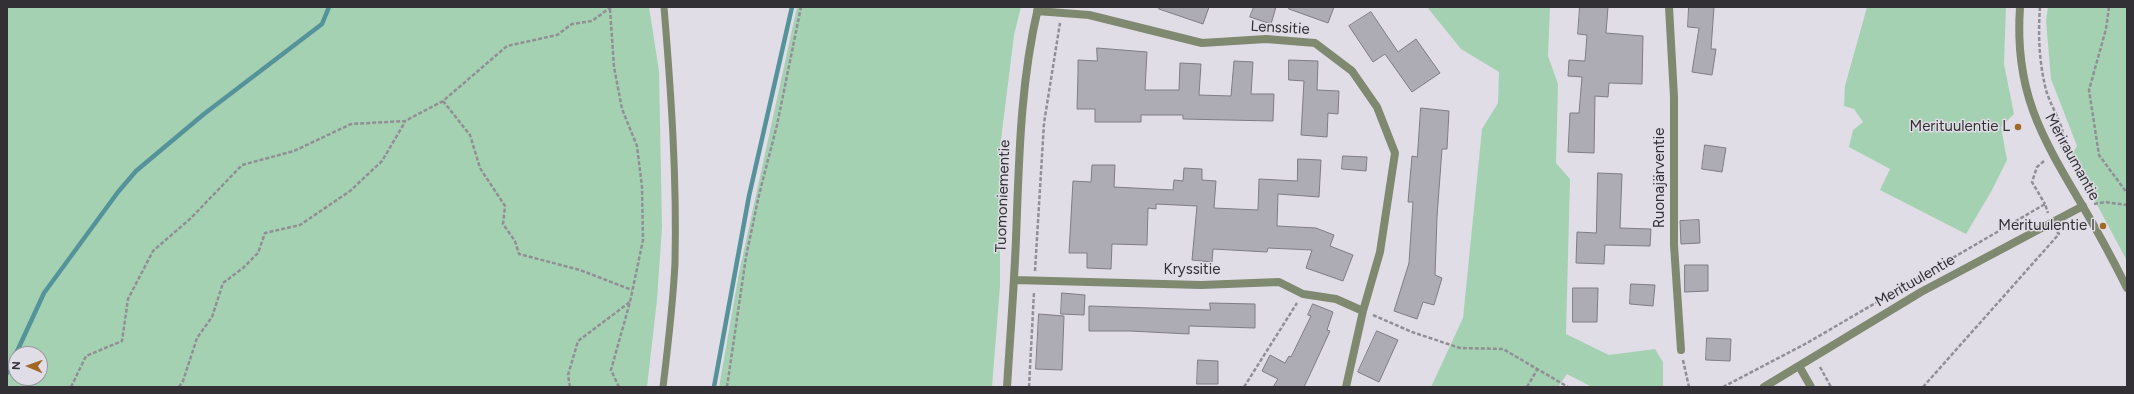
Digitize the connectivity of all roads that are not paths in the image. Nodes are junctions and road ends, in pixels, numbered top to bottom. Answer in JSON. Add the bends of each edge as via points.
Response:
{"nodes":[{"id":1,"x":664,"y":7,"type":"edge"},
{"id":2,"x":1669,"y":7,"type":"edge"},
{"id":3,"x":2020,"y":7,"type":"edge"},
{"id":4,"x":1038,"y":9,"type":"edge"},
{"id":5,"x":2083,"y":206,"type":"junction"},
{"id":6,"x":1014,"y":280,"type":"junction"},
{"id":7,"x":2127,"y":288,"type":"edge"},
{"id":8,"x":1363,"y":311,"type":"junction"},
{"id":9,"x":1681,"y":350,"type":"road end"},
{"id":10,"x":1799,"y":366,"type":"junction"},
{"id":11,"x":663,"y":387,"type":"edge"},
{"id":12,"x":1007,"y":387,"type":"edge"},
{"id":13,"x":1346,"y":387,"type":"edge"},
{"id":14,"x":1764,"y":387,"type":"edge"},
{"id":15,"x":1812,"y":387,"type":"edge"}],
"edges":[{"from":1,"to":11,"type":"lane","via":[[675,194],[674,270]]},
{"from":2,"to":9,"type":"street","name":"Ruonajärventie","via":[[1674,97],[1674,245]]},
{"from":3,"to":5,"type":"street","name":"Meriraumantie","via":[[2022,68],[2032,112],[2051,155]]},
{"from":4,"to":6,"type":"street","name":"Tuomoniementie","via":[[1023,89],[1018,147]]},
{"from":4,"to":8,"type":"street","name":"Lenssitie","via":[[1089,15],[1202,43],[1266,39],[1315,43],[1352,71],[1377,107],[1395,153],[1380,252]]},
{"from":5,"to":7,"type":"street","name":"Meriraumantie"},
{"from":5,"to":10,"type":"street","name":"Merituulentie","via":[[1921,292]]},
{"from":6,"to":8,"type":"street","name":"Kryssitie","via":[[1201,285],[1279,282],[1303,294],[1336,299]]},
{"from":6,"to":12,"type":"street","name":"Tuomoniementie"},
{"from":8,"to":13,"type":"street","name":"Lenssitie"},
{"from":10,"to":14,"type":"street","name":"Merituulentie"},
{"from":10,"to":15,"type":"street"}]}
